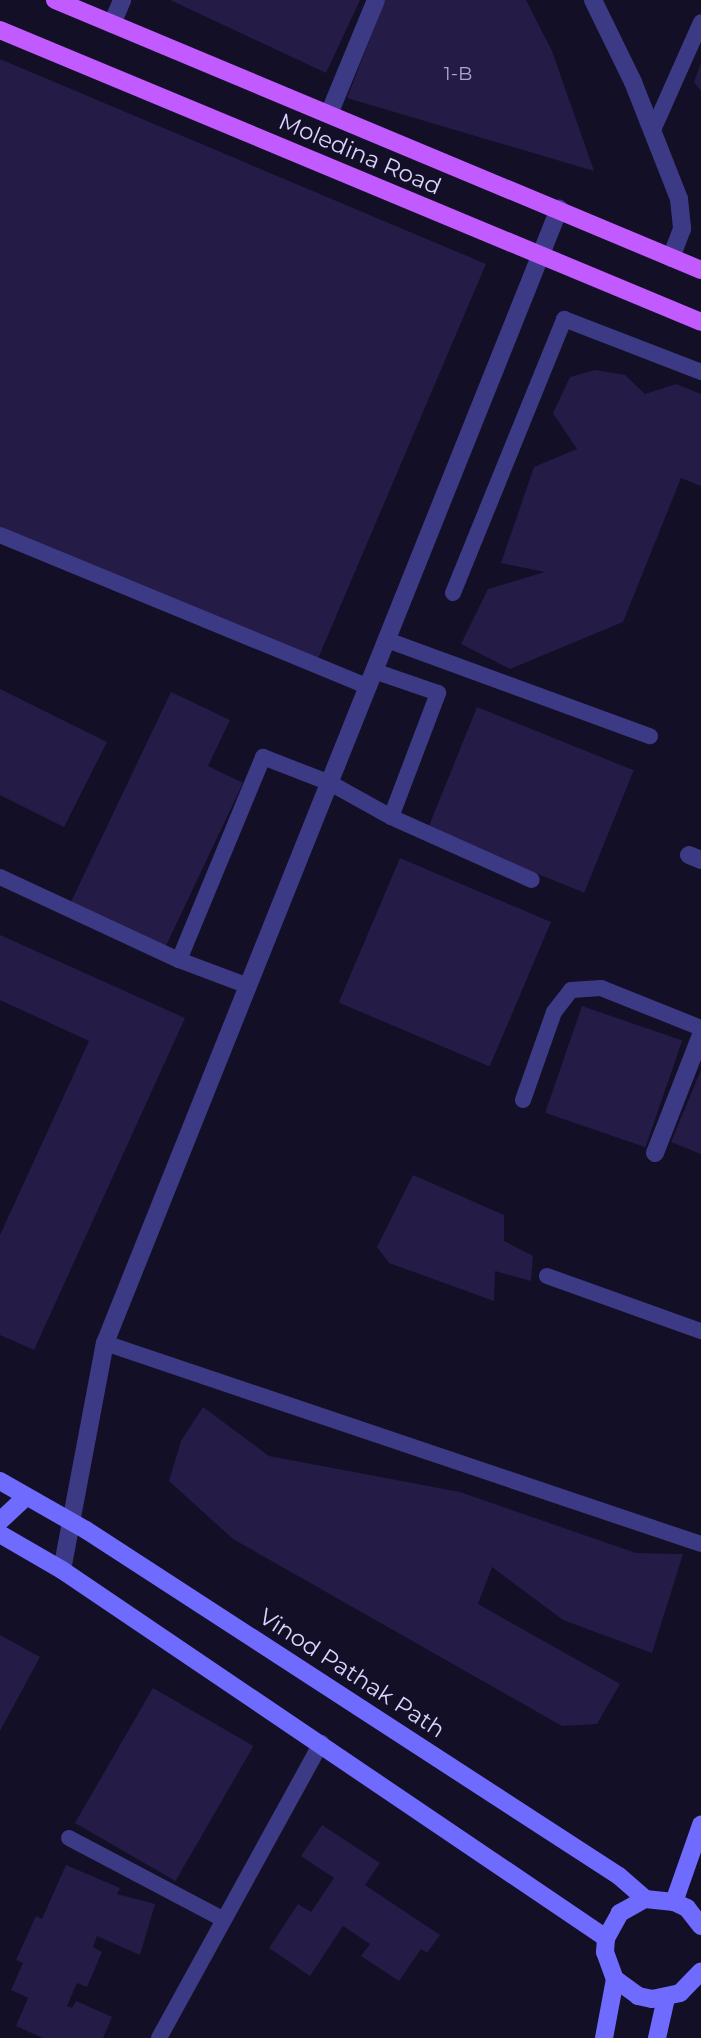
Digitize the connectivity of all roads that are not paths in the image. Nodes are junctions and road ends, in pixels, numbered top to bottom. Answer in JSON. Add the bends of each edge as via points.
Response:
{"nodes":[{"id":1,"x":55,"y":0,"type":"edge"},
{"id":2,"x":122,"y":0,"type":"edge"},
{"id":3,"x":376,"y":0,"type":"edge"},
{"id":4,"x":593,"y":0,"type":"edge"},
{"id":5,"x":701,"y":22,"type":"edge"},
{"id":6,"x":112,"y":24,"type":"junction"},
{"id":7,"x":0,"y":30,"type":"edge"},
{"id":8,"x":329,"y":114,"type":"junction"},
{"id":9,"x":653,"y":130,"type":"junction"},
{"id":10,"x":559,"y":209,"type":"junction"},
{"id":11,"x":541,"y":256,"type":"junction"},
{"id":12,"x":670,"y":258,"type":"junction"},
{"id":13,"x":701,"y":271,"type":"edge"},
{"id":14,"x":701,"y":322,"type":"edge"},
{"id":15,"x":701,"y":372,"type":"edge"},
{"id":16,"x":0,"y":535,"type":"edge"},
{"id":17,"x":453,"y":593,"type":"dead end"},
{"id":18,"x":387,"y":640,"type":"junction"},
{"id":19,"x":371,"y":679,"type":"junction"},
{"id":20,"x":650,"y":736,"type":"dead end"},
{"id":21,"x":330,"y":783,"type":"junction"},
{"id":22,"x":391,"y":817,"type":"junction"},
{"id":23,"x":0,"y":877,"type":"edge"},
{"id":24,"x":532,"y":880,"type":"dead end"},
{"id":25,"x":179,"y":960,"type":"junction"},
{"id":26,"x":248,"y":986,"type":"junction"},
{"id":27,"x":701,"y":1028,"type":"edge"},
{"id":28,"x":701,"y":1035,"type":"edge"},
{"id":29,"x":523,"y":1100,"type":"dead end"},
{"id":30,"x":654,"y":1153,"type":"dead end"},
{"id":31,"x":547,"y":1276,"type":"dead end"},
{"id":32,"x":701,"y":1331,"type":"edge"},
{"id":33,"x":106,"y":1342,"type":"junction"},
{"id":34,"x":0,"y":1481,"type":"edge"},
{"id":35,"x":26,"y":1497,"type":"junction"},
{"id":36,"x":68,"y":1520,"type":"junction"},
{"id":37,"x":0,"y":1521,"type":"edge"},
{"id":38,"x":0,"y":1534,"type":"edge"},
{"id":39,"x":701,"y":1544,"type":"edge"},
{"id":40,"x":62,"y":1570,"type":"junction"},
{"id":41,"x":321,"y":1743,"type":"junction"},
{"id":42,"x":701,"y":1825,"type":"edge"},
{"id":43,"x":69,"y":1838,"type":"dead end"},
{"id":44,"x":645,"y":1899,"type":"junction"},
{"id":45,"x":674,"y":1902,"type":"junction"},
{"id":46,"x":700,"y":1917,"type":"edge"},
{"id":47,"x":221,"y":1918,"type":"junction"},
{"id":48,"x":606,"y":1938,"type":"junction"},
{"id":49,"x":701,"y":1973,"type":"edge"},
{"id":50,"x":615,"y":1979,"type":"junction"},
{"id":51,"x":666,"y":1998,"type":"junction"},
{"id":52,"x":159,"y":2038,"type":"edge"},
{"id":53,"x":604,"y":2038,"type":"edge"},
{"id":54,"x":657,"y":2038,"type":"edge"}],
"edges":[{"from":1,"to":6,"type":"main road","name":"Moledina Road"},
{"from":2,"to":6,"type":"street"},
{"from":3,"to":8,"type":"street"},
{"from":4,"to":9,"type":"street"},
{"from":5,"to":9,"type":"lane"},
{"from":6,"to":8,"type":"main road","name":"Moledina Road"},
{"from":7,"to":11,"type":"main road","name":"Moledina Road"},
{"from":8,"to":10,"type":"main road","name":"Moledina Road"},
{"from":9,"to":12,"type":"street","via":[[679,199],[682,229]]},
{"from":10,"to":11,"type":"street"},
{"from":10,"to":12,"type":"main road","name":"Moledina Road"},
{"from":11,"to":14,"type":"main road","name":"Moledina Road"},
{"from":11,"to":18,"type":"street"},
{"from":12,"to":13,"type":"main road","name":"Moledina Road"},
{"from":15,"to":17,"type":"lane","via":[[564,319]]},
{"from":16,"to":19,"type":"lane"},
{"from":18,"to":19,"type":"street"},
{"from":18,"to":20,"type":"lane"},
{"from":19,"to":21,"type":"street"},
{"from":19,"to":22,"type":"lane","via":[[438,693]]},
{"from":21,"to":22,"type":"lane"},
{"from":21,"to":25,"type":"lane","via":[[262,757]]},
{"from":21,"to":26,"type":"street"},
{"from":22,"to":24,"type":"lane"},
{"from":23,"to":25,"type":"lane"},
{"from":25,"to":26,"type":"lane"},
{"from":26,"to":33,"type":"street"},
{"from":27,"to":29,"type":"lane","via":[[601,988],[571,990],[554,1012]]},
{"from":28,"to":30,"type":"street"},
{"from":31,"to":32,"type":"lane"},
{"from":33,"to":36,"type":"street"},
{"from":33,"to":39,"type":"lane"},
{"from":34,"to":35,"type":"main road","name":"Vinod Pathak Path"},
{"from":35,"to":36,"type":"main road","name":"Vinod Pathak Path"},
{"from":35,"to":37,"type":"main road"},
{"from":36,"to":40,"type":"street"},
{"from":36,"to":44,"type":"main road","name":"Vinod Pathak Path","via":[[618,1876]]},
{"from":38,"to":40,"type":"main road"},
{"from":40,"to":41,"type":"main road"},
{"from":41,"to":47,"type":"lane"},
{"from":41,"to":48,"type":"main road"},
{"from":42,"to":45,"type":"main road"},
{"from":43,"to":47,"type":"lane"},
{"from":44,"to":45,"type":"main road"},
{"from":44,"to":48,"type":"main road","via":[[620,1913]]},
{"from":45,"to":46,"type":"main road"},
{"from":47,"to":52,"type":"lane"},
{"from":48,"to":50,"type":"main road","via":[[608,1966]]},
{"from":49,"to":51,"type":"main road","via":[[692,1984]]},
{"from":50,"to":51,"type":"main road","via":[[638,1996]]},
{"from":50,"to":53,"type":"main road"},
{"from":51,"to":54,"type":"main road"}]}
